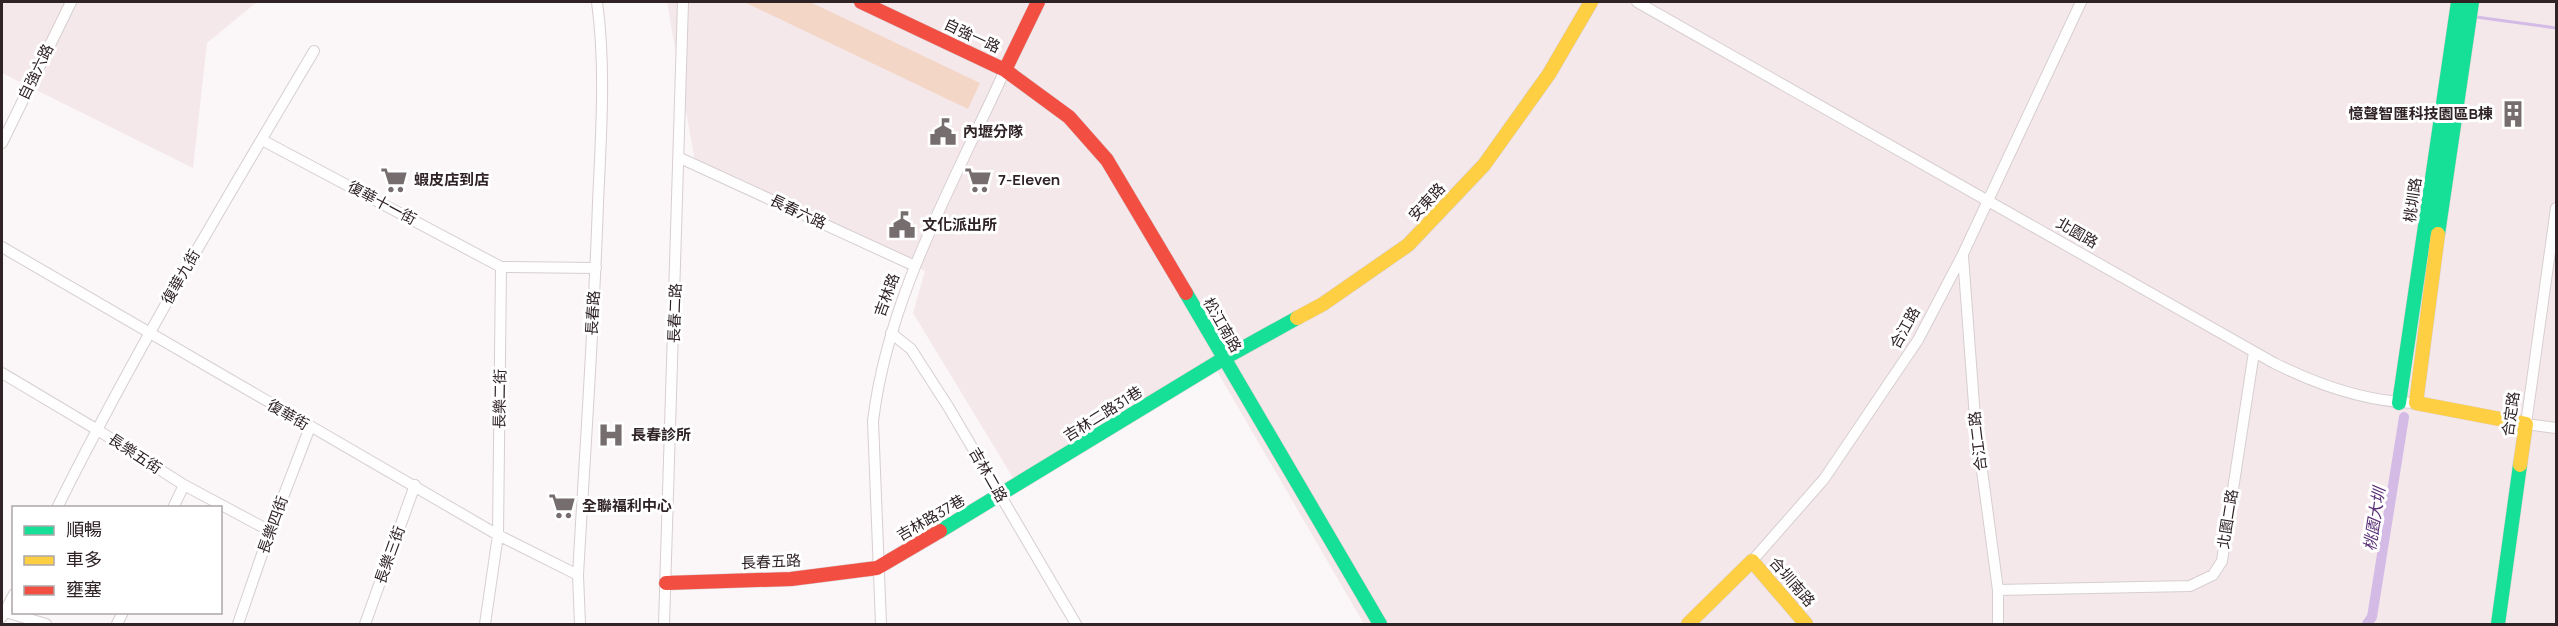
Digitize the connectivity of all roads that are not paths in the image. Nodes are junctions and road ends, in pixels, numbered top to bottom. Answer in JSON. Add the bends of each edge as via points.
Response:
{"nodes":[{"id":1,"x":71,"y":2,"type":"edge"},
{"id":2,"x":597,"y":2,"type":"edge"},
{"id":3,"x":683,"y":2,"type":"edge"},
{"id":4,"x":861,"y":2,"type":"edge"},
{"id":5,"x":1038,"y":2,"type":"edge"},
{"id":6,"x":1591,"y":2,"type":"edge"},
{"id":7,"x":1637,"y":2,"type":"edge"},
{"id":8,"x":2081,"y":2,"type":"edge"},
{"id":9,"x":2458,"y":2,"type":"edge"},
{"id":10,"x":2472,"y":2,"type":"edge"},
{"id":11,"x":314,"y":51,"type":"dead end"},
{"id":12,"x":1005,"y":70,"type":"junction"},
{"id":13,"x":262,"y":140,"type":"junction"},
{"id":14,"x":2,"y":143,"type":"edge"},
{"id":15,"x":680,"y":158,"type":"junction"},
{"id":16,"x":1987,"y":201,"type":"junction"},
{"id":17,"x":2556,"y":208,"type":"edge"},
{"id":18,"x":2,"y":247,"type":"edge"},
{"id":19,"x":1962,"y":256,"type":"junction"},
{"id":20,"x":501,"y":267,"type":"junction"},
{"id":21,"x":915,"y":267,"type":"junction"},
{"id":22,"x":596,"y":268,"type":"junction"},
{"id":23,"x":891,"y":333,"type":"junction"},
{"id":24,"x":149,"y":334,"type":"junction"},
{"id":25,"x":2254,"y":352,"type":"junction"},
{"id":26,"x":1223,"y":359,"type":"junction"},
{"id":27,"x":2,"y":373,"type":"edge"},
{"id":28,"x":2399,"y":403,"type":"junction"},
{"id":29,"x":2416,"y":404,"type":"junction"},
{"id":30,"x":2526,"y":424,"type":"junction"},
{"id":31,"x":310,"y":427,"type":"junction"},
{"id":32,"x":2556,"y":428,"type":"edge"},
{"id":33,"x":96,"y":429,"type":"junction"},
{"id":34,"x":184,"y":485,"type":"junction"},
{"id":35,"x":415,"y":485,"type":"junction"},
{"id":36,"x":1001,"y":496,"type":"junction"},
{"id":37,"x":58,"y":506,"type":"edge"},
{"id":38,"x":174,"y":506,"type":"edge"},
{"id":39,"x":270,"y":531,"type":"junction"},
{"id":40,"x":498,"y":535,"type":"junction"},
{"id":41,"x":1752,"y":561,"type":"junction"},
{"id":42,"x":877,"y":568,"type":"junction"},
{"id":43,"x":578,"y":575,"type":"junction"},
{"id":44,"x":666,"y":583,"type":"junction"},
{"id":45,"x":1998,"y":590,"type":"junction"},
{"id":46,"x":12,"y":597,"type":"edge"},
{"id":47,"x":2,"y":614,"type":"edge"},
{"id":48,"x":46,"y":624,"type":"edge"},
{"id":49,"x":238,"y":624,"type":"edge"},
{"id":50,"x":365,"y":624,"type":"edge"},
{"id":51,"x":486,"y":624,"type":"edge"},
{"id":52,"x":580,"y":624,"type":"edge"},
{"id":53,"x":664,"y":624,"type":"edge"},
{"id":54,"x":880,"y":624,"type":"edge"},
{"id":55,"x":1076,"y":624,"type":"edge"},
{"id":56,"x":1380,"y":624,"type":"edge"},
{"id":57,"x":1688,"y":624,"type":"edge"},
{"id":58,"x":1806,"y":624,"type":"edge"},
{"id":59,"x":1998,"y":624,"type":"edge"},
{"id":60,"x":2498,"y":624,"type":"edge"}],
"edges":[{"from":1,"to":14,"type":"street","name":"自強六路"},
{"from":2,"to":22,"type":"street","name":"長春路","via":[[602,104]]},
{"from":3,"to":15,"type":"street","name":"長春二路"},
{"from":4,"to":12,"type":"street","name":"自強一路"},
{"from":5,"to":12,"type":"street","name":"吉林路"},
{"from":6,"to":26,"type":"street","name":"安東路","via":[[1549,74],[1484,165],[1408,245],[1323,304]]},
{"from":7,"to":16,"type":"street","name":"北園路"},
{"from":8,"to":16,"type":"street","name":"合江路"},
{"from":9,"to":28,"type":"street","name":"桃圳路"},
{"from":10,"to":29,"type":"street","name":"桃圳路"},
{"from":11,"to":13,"type":"street","name":"復華九街"},
{"from":12,"to":21,"type":"street","name":"吉林路"},
{"from":12,"to":26,"type":"street","name":"松江南路","via":[[1069,117],[1107,160]]},
{"from":13,"to":20,"type":"street","name":"復華十一街"},
{"from":13,"to":24,"type":"street","name":"復華九街"},
{"from":15,"to":21,"type":"street","name":"長春六路"},
{"from":15,"to":44,"type":"street","name":"長春二路"},
{"from":16,"to":19,"type":"street","name":"合江路"},
{"from":16,"to":25,"type":"street","name":"北園路"},
{"from":17,"to":30,"type":"street","name":"合定路"},
{"from":18,"to":24,"type":"street","name":"復華街"},
{"from":19,"to":41,"type":"street","name":"合江路","via":[[1918,340],[1875,405],[1824,478]]},
{"from":19,"to":45,"type":"street","name":"合江二路","via":[[1976,429]]},
{"from":20,"to":22,"type":"street"},
{"from":20,"to":40,"type":"street","name":"長樂二街"},
{"from":21,"to":23,"type":"street","name":"吉林路"},
{"from":22,"to":43,"type":"street","name":"長春路"},
{"from":23,"to":36,"type":"street","name":"吉林二路","via":[[911,349]]},
{"from":23,"to":42,"type":"street","name":"吉林路","via":[[873,421]]},
{"from":24,"to":31,"type":"street","name":"復華街"},
{"from":24,"to":33,"type":"street","name":"復華九街"},
{"from":25,"to":28,"type":"street","name":"北園路","via":[[2308,380]]},
{"from":25,"to":45,"type":"street","name":"北園二路","via":[[2222,561],[2213,575],[2190,586]]},
{"from":26,"to":36,"type":"street","name":"吉林二路31巷"},
{"from":26,"to":56,"type":"street","name":"松江南路"},
{"from":27,"to":33,"type":"street","name":"長樂五街"},
{"from":28,"to":29,"type":"street","name":"北園路"},
{"from":29,"to":30,"type":"street","name":"北園路"},
{"from":30,"to":32,"type":"street"},
{"from":30,"to":60,"type":"street","name":"合定路"},
{"from":31,"to":35,"type":"street","name":"復華街"},
{"from":31,"to":39,"type":"street","name":"長樂四街"},
{"from":33,"to":34,"type":"street","name":"長樂五街"},
{"from":33,"to":37,"type":"street","name":"復華九街"},
{"from":34,"to":38,"type":"street"},
{"from":34,"to":39,"type":"street","name":"長樂五街"},
{"from":35,"to":40,"type":"street","name":"復華街"},
{"from":35,"to":50,"type":"street","name":"長樂三街"},
{"from":36,"to":42,"type":"street","name":"吉林路37巷"},
{"from":36,"to":55,"type":"street","name":"吉林二路"},
{"from":39,"to":49,"type":"street","name":"長樂四街"},
{"from":40,"to":43,"type":"street","name":"復華街"},
{"from":40,"to":51,"type":"street","name":"長樂二街"},
{"from":41,"to":57,"type":"street","name":"合江路"},
{"from":41,"to":58,"type":"street","name":"合圳南路"},
{"from":42,"to":44,"type":"street","name":"長春五路","via":[[791,579]]},
{"from":42,"to":54,"type":"street","name":"吉林路"},
{"from":43,"to":52,"type":"street","name":"長春路"},
{"from":44,"to":53,"type":"street","name":"長春二路"},
{"from":45,"to":59,"type":"street","name":"合江二路"},
{"from":46,"to":47,"type":"street"},
{"from":47,"to":48,"type":"street"}]}
